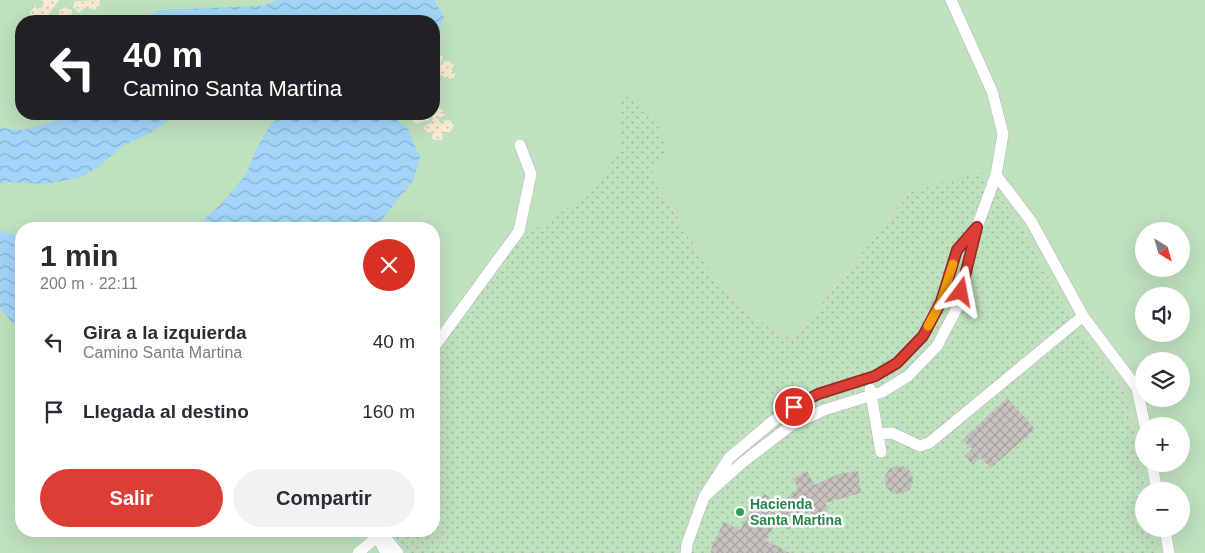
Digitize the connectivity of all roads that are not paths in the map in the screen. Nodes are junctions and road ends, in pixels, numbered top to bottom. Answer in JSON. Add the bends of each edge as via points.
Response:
{"nodes":[{"id":1,"x":951,"y":0,"type":"edge"},
{"id":2,"x":520,"y":145,"type":"dead end"},
{"id":3,"x":996,"y":175,"type":"junction"},
{"id":4,"x":977,"y":227,"type":"junction"},
{"id":5,"x":1083,"y":316,"type":"junction"},
{"id":6,"x":440,"y":339,"type":"edge"},
{"id":7,"x":868,"y":378,"type":"junction"},
{"id":8,"x":872,"y":395,"type":"junction"},
{"id":9,"x":1143,"y":417,"type":"edge"},
{"id":10,"x":878,"y":434,"type":"junction"},
{"id":11,"x":881,"y":452,"type":"dead end"},
{"id":12,"x":704,"y":497,"type":"junction"},
{"id":13,"x":373,"y":537,"type":"edge"},
{"id":14,"x":379,"y":537,"type":"edge"},
{"id":15,"x":381,"y":537,"type":"edge"},
{"id":16,"x":1166,"y":537,"type":"edge"},
{"id":17,"x":358,"y":553,"type":"edge"},
{"id":18,"x":386,"y":553,"type":"edge"},
{"id":19,"x":398,"y":553,"type":"edge"},
{"id":20,"x":686,"y":553,"type":"edge"},
{"id":21,"x":1169,"y":553,"type":"edge"}],
"edges":[{"from":1,"to":3,"type":"lane","via":[[992,92],[1002,134]]},
{"from":2,"to":6,"type":"lane","via":[[531,174],[519,231]]},
{"from":3,"to":4,"type":"lane"},
{"from":3,"to":5,"type":"lane","via":[[1031,221]]},
{"from":4,"to":7,"type":"lane","via":[[957,250],[941,302],[923,336],[897,363]]},
{"from":4,"to":8,"type":"lane","via":[[957,308],[937,346],[908,376]]},
{"from":5,"to":9,"type":"lane","via":[[1137,388]]},
{"from":5,"to":10,"type":"lane","via":[[930,443],[920,446],[892,433]]},
{"from":7,"to":8,"type":"lane"},
{"from":7,"to":12,"type":"lane","via":[[818,394],[773,421],[729,458]]},
{"from":8,"to":10,"type":"lane"},
{"from":8,"to":12,"type":"lane","via":[[824,410],[790,426]]},
{"from":10,"to":11,"type":"lane"},
{"from":12,"to":20,"type":"lane"},
{"from":13,"to":17,"type":"lane"},
{"from":14,"to":18,"type":"lane"},
{"from":15,"to":19,"type":"lane"},
{"from":16,"to":21,"type":"lane"}]}
